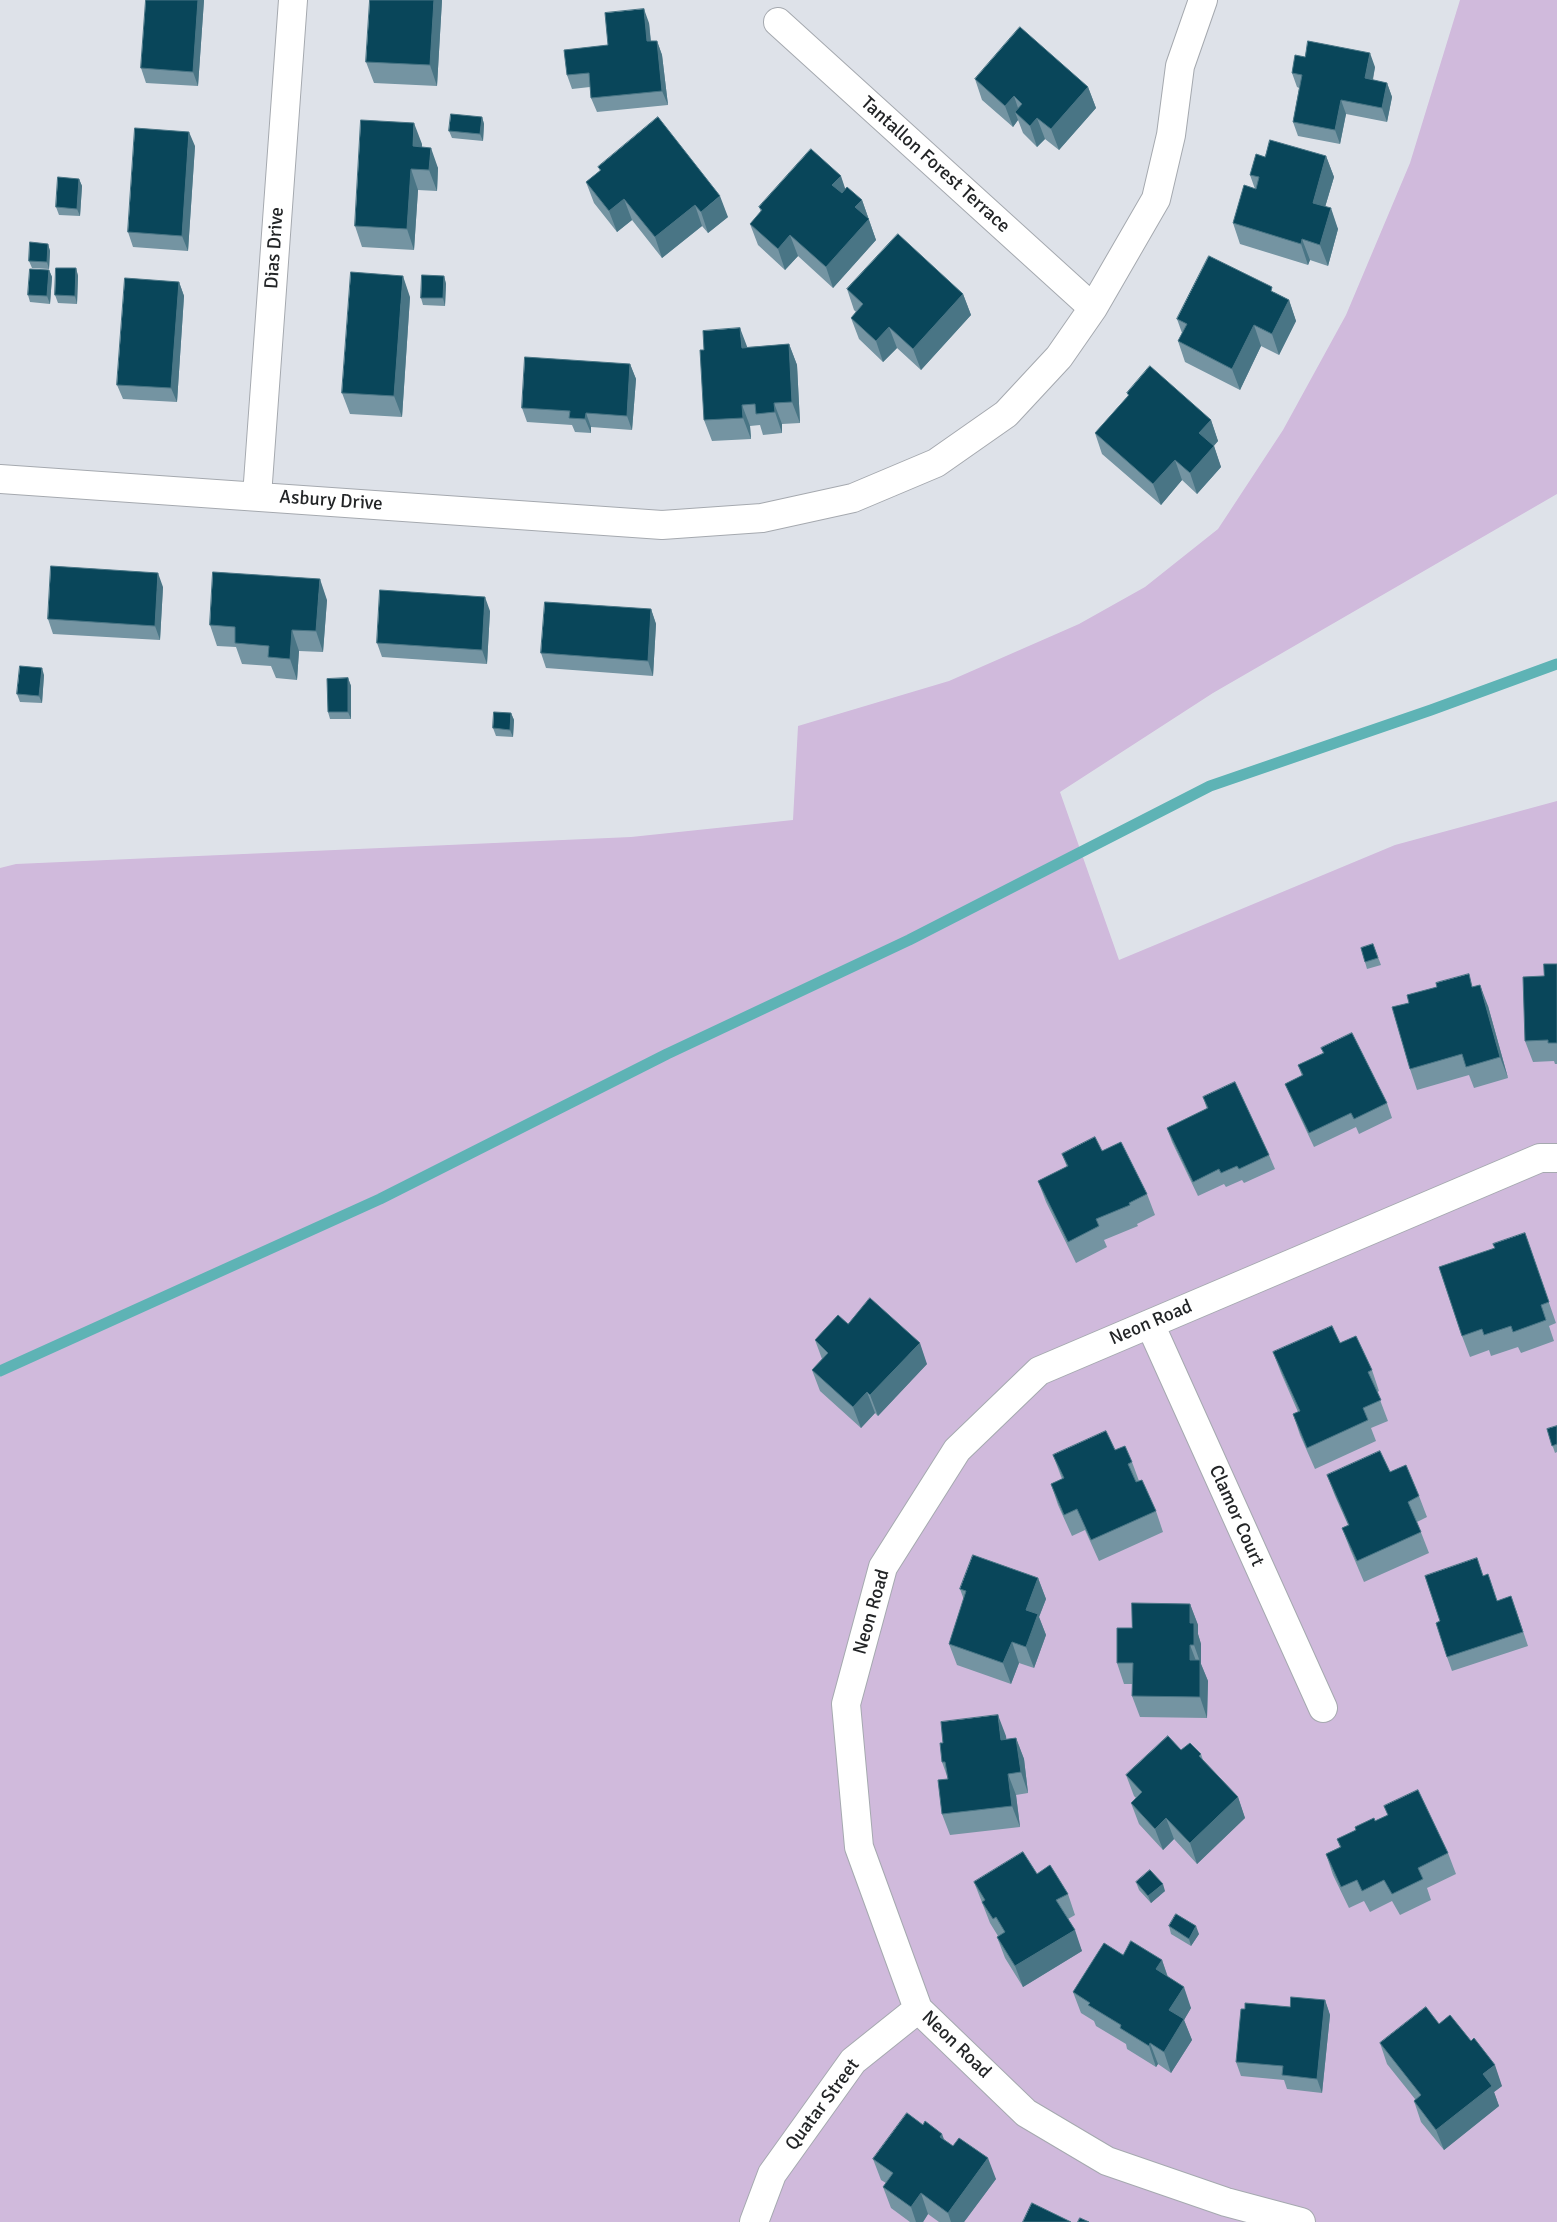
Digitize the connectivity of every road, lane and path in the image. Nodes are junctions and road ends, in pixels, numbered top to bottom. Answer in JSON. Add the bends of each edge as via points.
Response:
{"nodes":[{"id":1,"x":293,"y":0,"type":"edge"},
{"id":2,"x":1204,"y":0,"type":"edge"},
{"id":3,"x":778,"y":22,"type":"dead end"},
{"id":4,"x":1093,"y":308,"type":"junction"},
{"id":5,"x":0,"y":478,"type":"edge"},
{"id":6,"x":257,"y":496,"type":"junction"},
{"id":7,"x":1557,"y":1158,"type":"edge"},
{"id":8,"x":1150,"y":1324,"type":"junction"},
{"id":9,"x":1323,"y":1708,"type":"dead end"},
{"id":10,"x":918,"y":2009,"type":"junction"},
{"id":11,"x":754,"y":2222,"type":"edge"},
{"id":12,"x":1301,"y":2222,"type":"edge"}],
"edges":[{"from":1,"to":6,"type":"street","name":"Dias Drive"},
{"from":2,"to":4,"type":"street","name":"Asbury Drive","via":[[1180,66],[1156,199]]},
{"from":3,"to":4,"type":"street","name":"Tantallon Forest Terrace"},
{"from":4,"to":6,"type":"street","name":"Asbury Drive","via":[[1059,357],[1006,414],[936,463],[853,498],[771,516],[662,525]]},
{"from":5,"to":6,"type":"street","name":"Asbury Drive"},
{"from":7,"to":8,"type":"street","name":"Neon Road","via":[[1540,1158]]},
{"from":8,"to":9,"type":"street","name":"Clamor Court"},
{"from":8,"to":10,"type":"street","name":"Neon Road","via":[[1039,1371],[957,1450],[883,1567],[846,1704],[859,1847]]},
{"from":10,"to":11,"type":"street","name":"Quatar Street","via":[[853,2061],[772,2174]]},
{"from":10,"to":12,"type":"street","name":"Neon Road","via":[[1026,2113],[1107,2161],[1226,2202]]}]}
